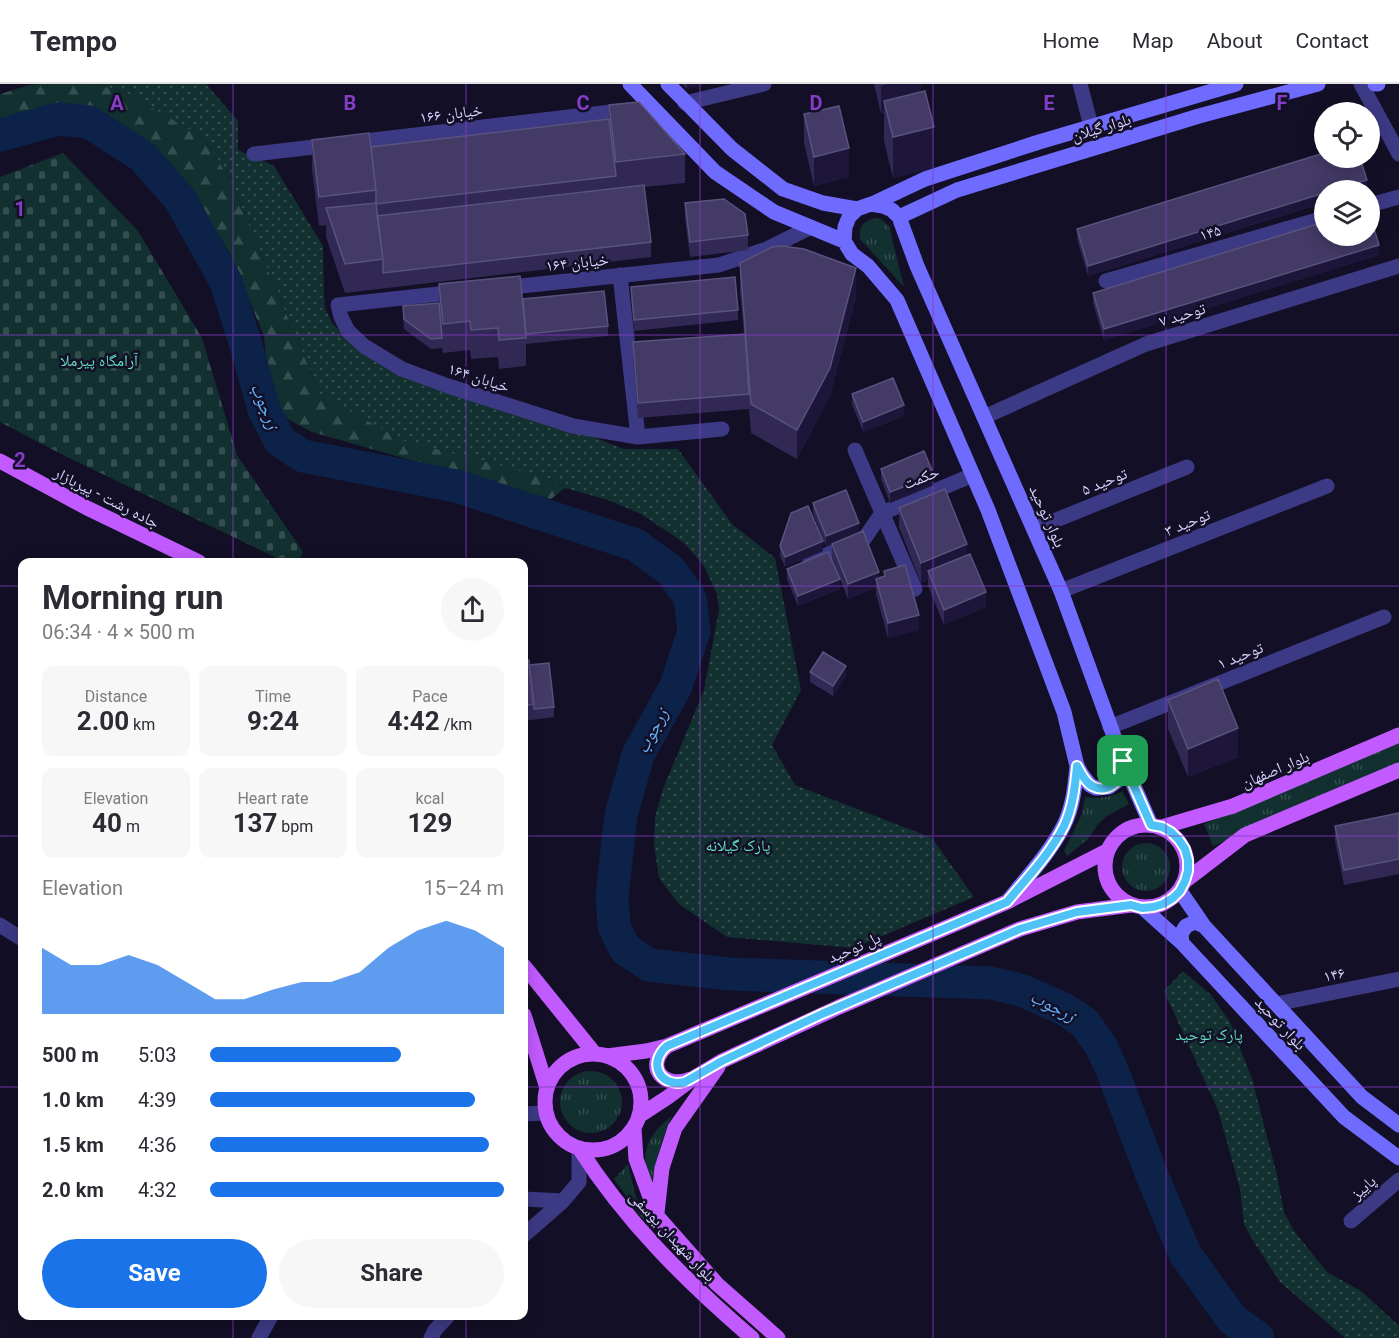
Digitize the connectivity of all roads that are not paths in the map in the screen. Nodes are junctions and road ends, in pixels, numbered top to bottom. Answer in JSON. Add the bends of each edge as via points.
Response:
{"nodes":[{"id":1,"x":630,"y":84,"type":"edge"},
{"id":2,"x":668,"y":84,"type":"edge"},
{"id":3,"x":764,"y":84,"type":"edge"},
{"id":4,"x":1080,"y":84,"type":"edge"},
{"id":5,"x":1236,"y":84,"type":"edge"},
{"id":6,"x":1317,"y":84,"type":"edge"},
{"id":7,"x":1361,"y":84,"type":"edge"},
{"id":8,"x":685,"y":103,"type":"junction"},
{"id":9,"x":652,"y":107,"type":"junction"},
{"id":10,"x":1091,"y":126,"type":"junction"},
{"id":11,"x":254,"y":154,"type":"dead end"},
{"id":12,"x":1399,"y":154,"type":"edge"},
{"id":13,"x":1399,"y":197,"type":"edge"},
{"id":14,"x":1380,"y":202,"type":"edge"},
{"id":15,"x":864,"y":206,"type":"junction"},
{"id":16,"x":901,"y":221,"type":"junction"},
{"id":17,"x":1314,"y":221,"type":"edge"},
{"id":18,"x":811,"y":227,"type":"junction"},
{"id":19,"x":844,"y":242,"type":"junction"},
{"id":20,"x":1399,"y":266,"type":"edge"},
{"id":21,"x":620,"y":275,"type":"junction"},
{"id":22,"x":1106,"y":281,"type":"dead end"},
{"id":23,"x":491,"y":289,"type":"edge"},
{"id":24,"x":468,"y":291,"type":"edge"},
{"id":25,"x":984,"y":417,"type":"junction"},
{"id":26,"x":722,"y":429,"type":"dead end"},
{"id":27,"x":638,"y":437,"type":"junction"},
{"id":28,"x":855,"y":450,"type":"dead end"},
{"id":29,"x":0,"y":461,"type":"edge"},
{"id":30,"x":1187,"y":467,"type":"dead end"},
{"id":31,"x":973,"y":475,"type":"junction"},
{"id":32,"x":1327,"y":486,"type":"dead end"},
{"id":33,"x":882,"y":513,"type":"junction"},
{"id":34,"x":1034,"y":529,"type":"junction"},
{"id":35,"x":191,"y":558,"type":"edge"},
{"id":36,"x":800,"y":567,"type":"edge"},
{"id":37,"x":915,"y":589,"type":"dead end"},
{"id":38,"x":1061,"y":591,"type":"junction"},
{"id":39,"x":1384,"y":617,"type":"dead end"},
{"id":40,"x":1110,"y":727,"type":"junction"},
{"id":41,"x":1399,"y":735,"type":"edge"},
{"id":42,"x":1123,"y":761,"type":"junction"},
{"id":43,"x":1080,"y":770,"type":"junction"},
{"id":44,"x":1399,"y":770,"type":"edge"},
{"id":45,"x":1156,"y":826,"type":"junction"},
{"id":46,"x":1107,"y":851,"type":"junction"},
{"id":47,"x":1183,"y":886,"type":"junction"},
{"id":48,"x":1007,"y":902,"type":"junction"},
{"id":49,"x":1136,"y":906,"type":"junction"},
{"id":50,"x":0,"y":925,"type":"edge"},
{"id":51,"x":1204,"y":926,"type":"junction"},
{"id":52,"x":18,"y":936,"type":"edge"},
{"id":53,"x":1182,"y":943,"type":"junction"},
{"id":54,"x":528,"y":971,"type":"edge"},
{"id":55,"x":1399,"y":979,"type":"edge"},
{"id":56,"x":1275,"y":1004,"type":"junction"},
{"id":57,"x":528,"y":1028,"type":"edge"},
{"id":58,"x":667,"y":1046,"type":"junction"},
{"id":59,"x":601,"y":1055,"type":"junction"},
{"id":60,"x":722,"y":1061,"type":"junction"},
{"id":61,"x":692,"y":1079,"type":"junction"},
{"id":62,"x":547,"y":1088,"type":"junction"},
{"id":63,"x":546,"y":1113,"type":"junction"},
{"id":64,"x":528,"y":1114,"type":"edge"},
{"id":65,"x":637,"y":1122,"type":"junction"},
{"id":66,"x":1399,"y":1125,"type":"edge"},
{"id":67,"x":579,"y":1148,"type":"junction"},
{"id":68,"x":1399,"y":1158,"type":"edge"},
{"id":69,"x":1399,"y":1180,"type":"edge"},
{"id":70,"x":528,"y":1199,"type":"edge"},
{"id":71,"x":563,"y":1201,"type":"junction"},
{"id":72,"x":657,"y":1216,"type":"junction"},
{"id":73,"x":1352,"y":1221,"type":"dead end"},
{"id":74,"x":528,"y":1232,"type":"edge"},
{"id":75,"x":269,"y":1320,"type":"edge"},
{"id":76,"x":439,"y":1320,"type":"edge"},
{"id":77,"x":259,"y":1338,"type":"edge"},
{"id":78,"x":430,"y":1338,"type":"edge"},
{"id":79,"x":752,"y":1338,"type":"edge"},
{"id":80,"x":778,"y":1338,"type":"edge"}],
"edges":[{"from":1,"to":9,"type":"main road"},
{"from":2,"to":8,"type":"main road"},
{"from":3,"to":8,"type":"street"},
{"from":4,"to":10,"type":"street"},
{"from":5,"to":10,"type":"main road","name":"بلوار گیلان"},
{"from":6,"to":16,"type":"main road","name":"بلوار گیلان","via":[[957,190]]},
{"from":7,"to":12,"type":"street"},
{"from":8,"to":15,"type":"main road","via":[[732,149],[783,189],[823,203]]},
{"from":9,"to":11,"type":"street","name":"خیابان ۱۶۶"},
{"from":9,"to":18,"type":"main road","via":[[715,172],[774,212]]},
{"from":10,"to":15,"type":"main road","name":"بلوار گیلان","via":[[925,179]]},
{"from":13,"to":14,"type":"street"},
{"from":15,"to":16,"type":"main road","via":[[883,206]]},
{"from":15,"to":19,"type":"main road","via":[[849,217]]},
{"from":16,"to":25,"type":"main road","name":"بلوار توحید"},
{"from":17,"to":22,"type":"street","name":"۱۴۵"},
{"from":18,"to":19,"type":"main road"},
{"from":18,"to":21,"type":"street","name":"۱۶۴ خیابان","via":[[767,249],[719,265]]},
{"from":19,"to":31,"type":"main road","via":[[897,300]]},
{"from":20,"to":25,"type":"street","name":"توحید ۷","via":[[1146,344]]},
{"from":21,"to":23,"type":"street","name":"۱۶۴ خیابان"},
{"from":21,"to":27,"type":"street"},
{"from":24,"to":27,"type":"street","name":"خیابان ۱۶۴","via":[[338,304],[348,331],[402,369],[573,426]]},
{"from":25,"to":34,"type":"main road","name":"بلوار توحید"},
{"from":26,"to":27,"type":"street","name":"خیابان ۱۶۴"},
{"from":28,"to":33,"type":"street"},
{"from":29,"to":35,"type":"main road","name":"جاده رشت - پیربازار"},
{"from":30,"to":34,"type":"street","name":"توحید ۵"},
{"from":31,"to":33,"type":"street","name":"حکمت"},
{"from":31,"to":43,"type":"main road","via":[[1064,712]]},
{"from":32,"to":38,"type":"street","name":"توحید ۳"},
{"from":33,"to":36,"type":"street","via":[[864,539]]},
{"from":33,"to":37,"type":"street"},
{"from":34,"to":38,"type":"main road","name":"بلوار توحید"},
{"from":38,"to":40,"type":"main road","name":"بلوار توحید"},
{"from":39,"to":40,"type":"street","name":"توحید ۱"},
{"from":40,"to":42,"type":"main road","name":"بلوار توحید"},
{"from":41,"to":45,"type":"main road","name":"بلوار اصفهان","via":[[1233,806]]},
{"from":42,"to":43,"type":"main road","via":[[1119,779],[1109,787],[1090,785]]},
{"from":42,"to":45,"type":"main road","name":"بلوار توحید"},
{"from":43,"to":48,"type":"main road","via":[[1064,825],[1046,855]]},
{"from":44,"to":47,"type":"main road","via":[[1245,835]]},
{"from":45,"to":46,"type":"main road","via":[[1130,828]]},
{"from":45,"to":47,"type":"main road","via":[[1171,832],[1185,849],[1188,871]]},
{"from":46,"to":48,"type":"main road","name":"پل توحید"},
{"from":46,"to":49,"type":"main road","via":[[1108,883],[1122,900]]},
{"from":47,"to":49,"type":"main road","via":[[1163,904]]},
{"from":47,"to":51,"type":"main road","name":"بلوار توحید"},
{"from":48,"to":58,"type":"main road","name":"پل توحید"},
{"from":49,"to":53,"type":"main road","name":"بلوار توحید"},
{"from":49,"to":60,"type":"main road","via":[[1077,912],[1020,929]]},
{"from":50,"to":52,"type":"street"},
{"from":51,"to":53,"type":"main road","via":[[1195,922],[1186,926],[1181,934]]},
{"from":51,"to":56,"type":"main road","name":"بلوار توحید"},
{"from":53,"to":68,"type":"main road","name":"بلوار توحید","via":[[1344,1117]]},
{"from":54,"to":59,"type":"main road"},
{"from":55,"to":56,"type":"street","name":"۱۴۶"},
{"from":56,"to":66,"type":"main road","name":"بلوار توحید","via":[[1362,1097]]},
{"from":57,"to":62,"type":"main road"},
{"from":58,"to":59,"type":"main road","name":"پل توحید"},
{"from":58,"to":61,"type":"main road","via":[[657,1061],[659,1073],[673,1083]]},
{"from":59,"to":62,"type":"main road","via":[[582,1055],[571,1060],[560,1067]]},
{"from":59,"to":65,"type":"main road","via":[[619,1061],[636,1080],[641,1104]]},
{"from":60,"to":61,"type":"main road"},
{"from":60,"to":72,"type":"main road","via":[[675,1128],[662,1168]]},
{"from":61,"to":65,"type":"main road"},
{"from":62,"to":63,"type":"main road"},
{"from":63,"to":64,"type":"street"},
{"from":63,"to":67,"type":"main road","via":[[558,1135]]},
{"from":65,"to":67,"type":"main road","via":[[616,1145],[592,1150]]},
{"from":65,"to":72,"type":"main road","name":"بلوار شهیدان یوسفی","via":[[636,1159]]},
{"from":67,"to":71,"type":"street","via":[[579,1182]]},
{"from":67,"to":79,"type":"main road","name":"بلوار شهیدان یوسفی","via":[[609,1192],[670,1262]]},
{"from":69,"to":73,"type":"street","name":"پاییز"},
{"from":70,"to":71,"type":"street"},
{"from":71,"to":74,"type":"street"},
{"from":72,"to":80,"type":"main road","name":"بلوار شهیدان یوسفی","via":[[717,1284]]},
{"from":75,"to":77,"type":"street"},
{"from":76,"to":78,"type":"street"}]}
